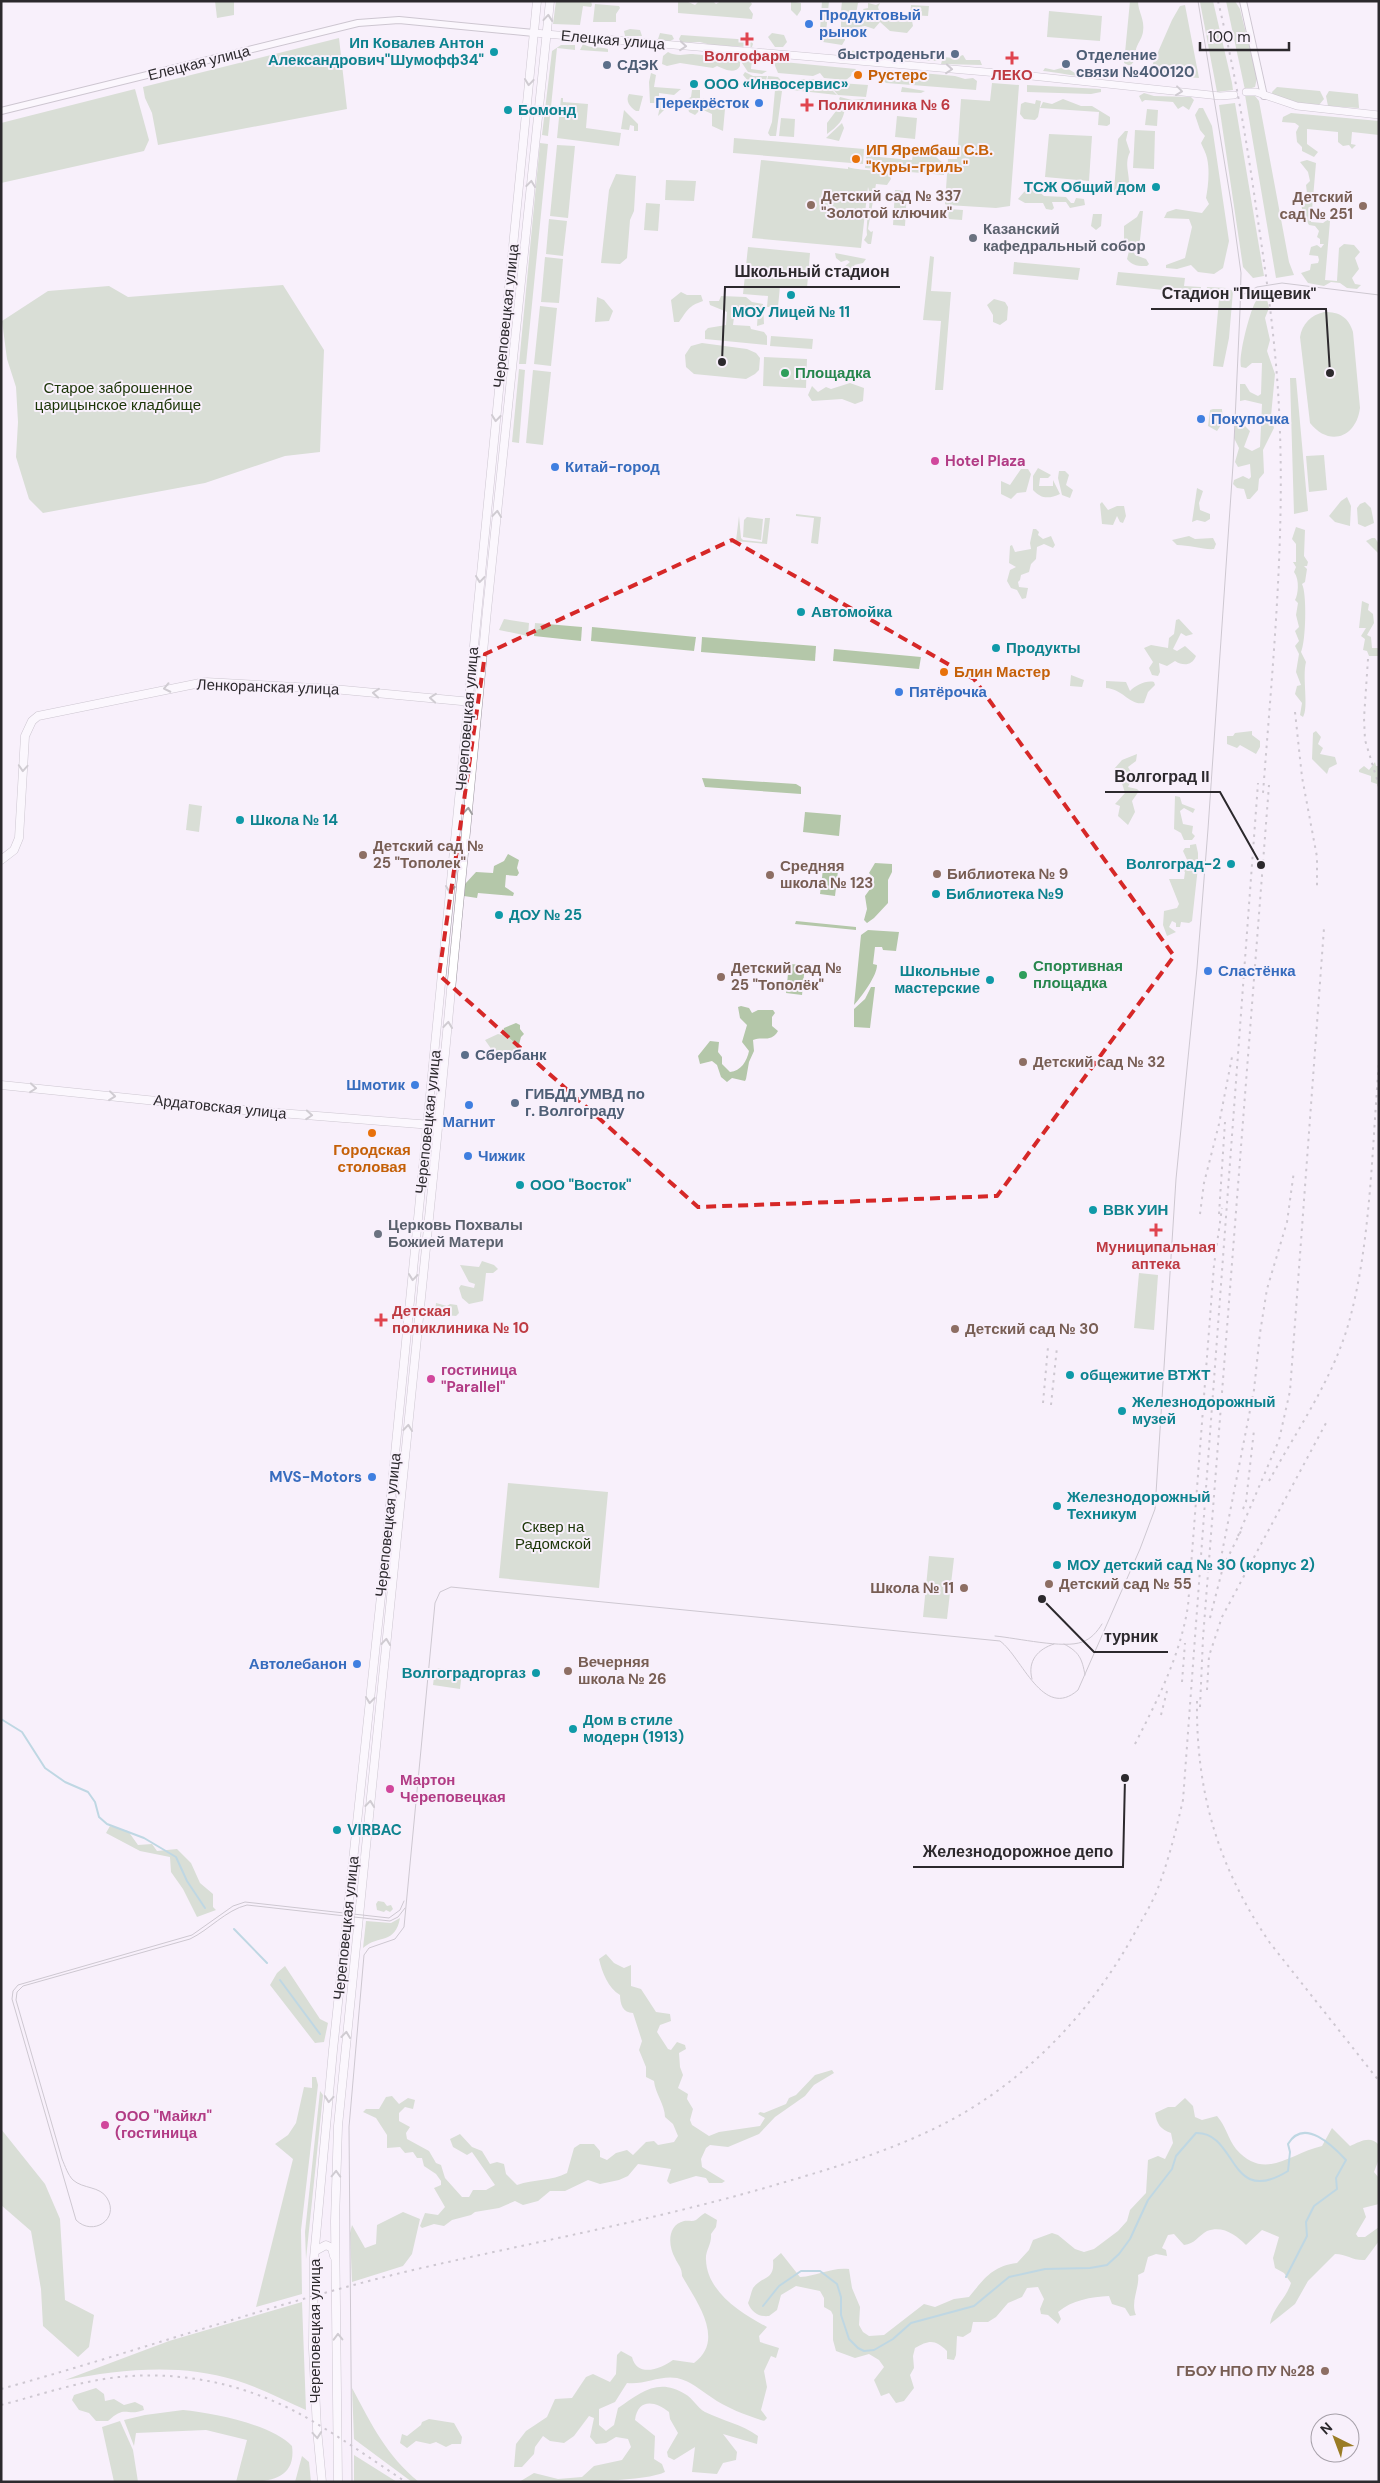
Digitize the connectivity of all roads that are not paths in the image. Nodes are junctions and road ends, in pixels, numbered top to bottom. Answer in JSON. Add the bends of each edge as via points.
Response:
{"nodes":[{"id":1,"x":537,"y":1,"type":"edge"},
{"id":2,"x":550,"y":1,"type":"edge"},
{"id":3,"x":1243,"y":1,"type":"edge"},
{"id":4,"x":534,"y":33,"type":"junction"},
{"id":5,"x":547,"y":34,"type":"junction"},
{"id":6,"x":1246,"y":92,"type":"dead end"},
{"id":7,"x":1234,"y":95,"type":"dead end"},
{"id":8,"x":1264,"y":96,"type":"junction"},
{"id":9,"x":1,"y":111,"type":"edge"},
{"id":10,"x":1379,"y":114,"type":"edge"},
{"id":11,"x":468,"y":702,"type":"junction"},
{"id":12,"x":479,"y":702,"type":"junction"},
{"id":13,"x":1,"y":860,"type":"edge"},
{"id":14,"x":1,"y":1086,"type":"edge"},
{"id":15,"x":428,"y":1124,"type":"junction"},
{"id":16,"x":438,"y":1126,"type":"junction"},
{"id":17,"x":315,"y":2251,"type":"junction"},
{"id":18,"x":337,"y":2266,"type":"junction"},
{"id":19,"x":322,"y":2482,"type":"edge"},
{"id":20,"x":338,"y":2482,"type":"edge"}],
"edges":[{"from":1,"to":4,"type":"highway","name":"Череповецкая улица"},
{"from":5,"to":2,"type":"highway","name":"Череповецкая улица","one_way":true},
{"from":3,"to":8,"type":"main road"},
{"from":4,"to":5,"type":"main road","name":"Елецкая улица"},
{"from":4,"to":9,"type":"main road","name":"Елецкая улица","via":[[399,20],[358,23]]},
{"from":4,"to":11,"type":"highway","name":"Череповецкая улица","one_way":true},
{"from":5,"to":7,"type":"main road","name":"Елецкая улица","one_way":true},
{"from":12,"to":5,"type":"highway","name":"Череповецкая улица","one_way":true},
{"from":6,"to":8,"type":"main road"},
{"from":8,"to":10,"type":"main road","via":[[1297,106]]},
{"from":11,"to":12,"type":"highway","name":"Ленкоранская улица"},
{"from":11,"to":13,"type":"highway","name":"Ленкоранская улица","one_way":true,"via":[[333,689],[205,682],[47,713],[32,721],[25,736],[19,838],[14,850]]},
{"from":11,"to":15,"type":"highway","name":"Череповецкая улица","one_way":true},
{"from":16,"to":12,"type":"highway","name":"Череповецкая улица","one_way":true},
{"from":14,"to":15,"type":"highway","name":"Ардатовская улица","one_way":true},
{"from":15,"to":16,"type":"highway","name":"Ардатовская улица"},
{"from":15,"to":17,"type":"highway","name":"Череповецкая улица","one_way":true},
{"from":18,"to":16,"type":"highway","name":"Череповецкая улица","one_way":true,"via":[[337,2135],[344,2051]]},
{"from":17,"to":18,"type":"highway","via":[[326,2245],[332,2248]]},
{"from":17,"to":19,"type":"highway","name":"Череповецкая улица","one_way":true,"via":[[313,2348]]},
{"from":20,"to":18,"type":"highway","name":"Череповецкая улица","one_way":true}]}
